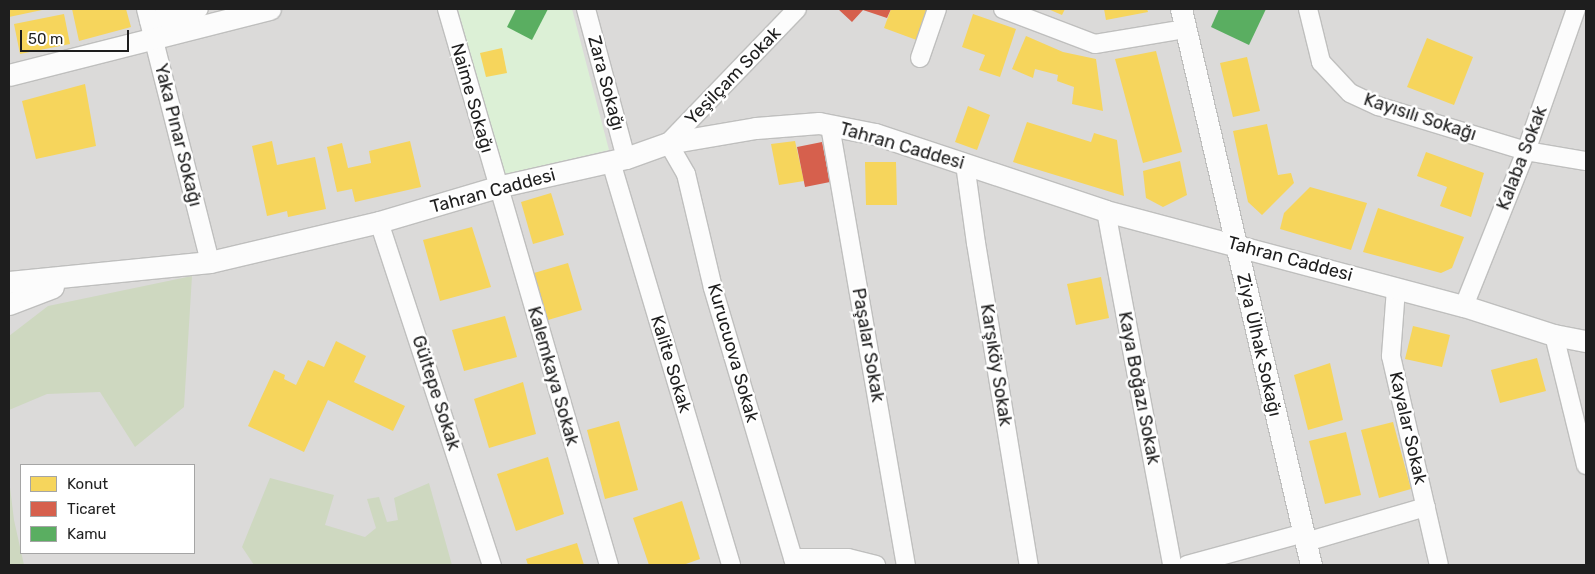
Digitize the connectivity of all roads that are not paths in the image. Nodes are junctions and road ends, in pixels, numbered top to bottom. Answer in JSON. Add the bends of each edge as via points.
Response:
{"nodes":[{"id":1,"x":199,"y":9,"type":"edge"},
{"id":2,"x":270,"y":9,"type":"edge"},
{"id":3,"x":447,"y":9,"type":"edge"},
{"id":4,"x":586,"y":9,"type":"edge"},
{"id":5,"x":797,"y":9,"type":"edge"},
{"id":6,"x":937,"y":9,"type":"edge"},
{"id":7,"x":1003,"y":9,"type":"edge"},
{"id":8,"x":1308,"y":9,"type":"edge"},
{"id":9,"x":1576,"y":9,"type":"edge"},
{"id":10,"x":1183,"y":19,"type":"edge"},
{"id":11,"x":150,"y":23,"type":"edge"},
{"id":12,"x":920,"y":58,"type":"dead end"},
{"id":13,"x":9,"y":75,"type":"edge"},
{"id":14,"x":830,"y":126,"type":"junction"},
{"id":15,"x":668,"y":143,"type":"junction"},
{"id":16,"x":1526,"y":151,"type":"junction"},
{"id":17,"x":618,"y":160,"type":"junction"},
{"id":18,"x":1586,"y":161,"type":"edge"},
{"id":19,"x":965,"y":164,"type":"junction"},
{"id":20,"x":497,"y":187,"type":"junction"},
{"id":21,"x":1106,"y":211,"type":"junction"},
{"id":22,"x":379,"y":222,"type":"junction"},
{"id":23,"x":1236,"y":244,"type":"junction"},
{"id":24,"x":210,"y":262,"type":"junction"},
{"id":25,"x":90,"y":273,"type":"junction"},
{"id":26,"x":9,"y":282,"type":"edge"},
{"id":27,"x":1396,"y":289,"type":"junction"},
{"id":28,"x":9,"y":304,"type":"edge"},
{"id":29,"x":1464,"y":306,"type":"junction"},
{"id":30,"x":1554,"y":335,"type":"junction"},
{"id":31,"x":1586,"y":341,"type":"edge"},
{"id":32,"x":1586,"y":465,"type":"edge"},
{"id":33,"x":1426,"y":507,"type":"junction"},
{"id":34,"x":1305,"y":537,"type":"junction"},
{"id":35,"x":794,"y":562,"type":"edge"},
{"id":36,"x":492,"y":565,"type":"edge"},
{"id":37,"x":609,"y":565,"type":"edge"},
{"id":38,"x":731,"y":565,"type":"edge"},
{"id":39,"x":876,"y":565,"type":"edge"},
{"id":40,"x":906,"y":565,"type":"edge"},
{"id":41,"x":1029,"y":565,"type":"edge"},
{"id":42,"x":1172,"y":565,"type":"edge"},
{"id":43,"x":1187,"y":565,"type":"edge"},
{"id":44,"x":1311,"y":565,"type":"edge"},
{"id":45,"x":1440,"y":565,"type":"edge"}],
"edges":[{"from":1,"to":11,"type":"street"},
{"from":2,"to":11,"type":"street"},
{"from":3,"to":20,"type":"street","name":"Naime Sokağı"},
{"from":4,"to":17,"type":"street","name":"Zara Sokağı"},
{"from":5,"to":15,"type":"street","name":"Yeşilçam Sokak"},
{"from":6,"to":12,"type":"street"},
{"from":7,"to":10,"type":"street","via":[[1095,44]]},
{"from":8,"to":16,"type":"street","name":"Kayısılı Sokağı","via":[[1321,62],[1350,94],[1378,106]]},
{"from":9,"to":16,"type":"street","name":"Kalaba Sokak"},
{"from":10,"to":23,"type":"street","name":"Ziya Ülhak Sokağı"},
{"from":11,"to":13,"type":"street"},
{"from":11,"to":24,"type":"street","name":"Yaka Pınar Sokağı"},
{"from":14,"to":15,"type":"street","name":"Tahran Caddesi","via":[[756,128]]},
{"from":14,"to":19,"type":"street","name":"Tahran Caddesi","via":[[875,134]]},
{"from":14,"to":40,"type":"street","name":"Paşalar Sokak"},
{"from":15,"to":17,"type":"street","name":"Tahran Caddesi"},
{"from":15,"to":35,"type":"street","name":"Kurucuova Sokak","via":[[686,174],[713,288]]},
{"from":16,"to":18,"type":"street","name":"Kayısılı Sokağı"},
{"from":16,"to":29,"type":"street","name":"Kalaba Sokak"},
{"from":17,"to":20,"type":"street","name":"Tahran Caddesi"},
{"from":17,"to":38,"type":"street","name":"Kalite Sokak"},
{"from":19,"to":21,"type":"street","name":"Tahran Caddesi"},
{"from":19,"to":41,"type":"street","name":"Karşıköy Sokak"},
{"from":20,"to":22,"type":"street","name":"Tahran Caddesi"},
{"from":20,"to":37,"type":"street","name":"Kalemkaya Sokak"},
{"from":21,"to":23,"type":"street","name":"Tahran Caddesi"},
{"from":21,"to":42,"type":"street","name":"Kaya Boğazı Sokak"},
{"from":22,"to":24,"type":"street","name":"Tahran Caddesi"},
{"from":22,"to":36,"type":"street","name":"Gültepe Sokak"},
{"from":23,"to":27,"type":"street","name":"Tahran Caddesi"},
{"from":23,"to":34,"type":"street","name":"Ziya Ülhak Sokağı"},
{"from":24,"to":25,"type":"street","name":"Tahran Caddesi"},
{"from":25,"to":26,"type":"street","name":"Tahran Caddesi"},
{"from":25,"to":28,"type":"street","name":"Tahran Caddesi"},
{"from":27,"to":29,"type":"street","name":"Tahran Caddesi"},
{"from":27,"to":33,"type":"street","name":"Kayalar Sokak","via":[[1391,356]]},
{"from":29,"to":30,"type":"street","name":"Tahran Caddesi"},
{"from":30,"to":31,"type":"street","name":"Tahran Caddesi"},
{"from":30,"to":32,"type":"street"},
{"from":33,"to":34,"type":"street"},
{"from":33,"to":45,"type":"street","name":"Kayalar Sokak"},
{"from":34,"to":43,"type":"street"},
{"from":34,"to":44,"type":"street","name":"Ziya Ülhak Sokağı"},
{"from":35,"to":39,"type":"street","via":[[848,558]]}]}
